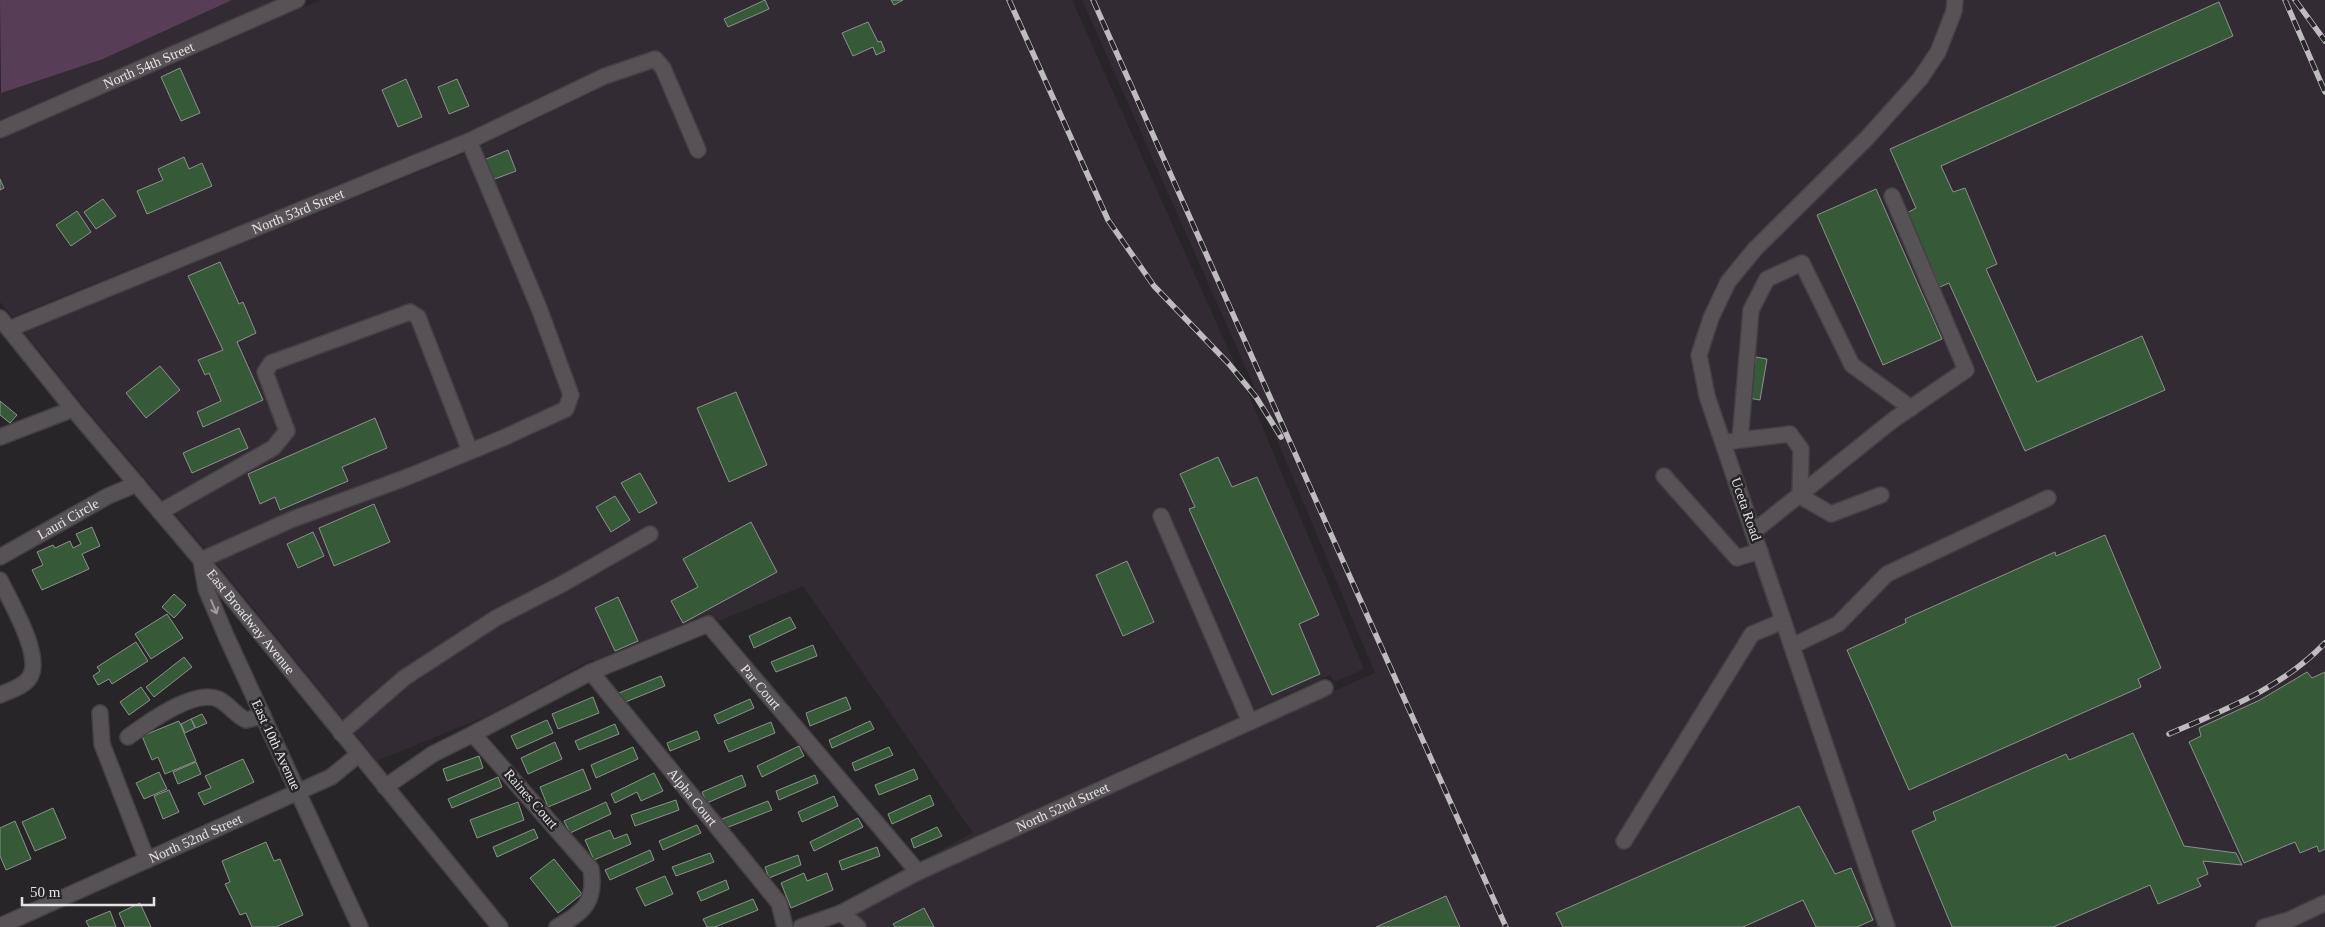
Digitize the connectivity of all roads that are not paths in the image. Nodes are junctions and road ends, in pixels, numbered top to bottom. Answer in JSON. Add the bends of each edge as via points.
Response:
{"nodes":[{"id":1,"x":298,"y":0,"type":"edge"},
{"id":2,"x":1955,"y":0,"type":"edge"},
{"id":3,"x":0,"y":130,"type":"edge"},
{"id":4,"x":469,"y":142,"type":"junction"},
{"id":5,"x":698,"y":150,"type":"dead end"},
{"id":6,"x":1892,"y":196,"type":"dead end"},
{"id":7,"x":4,"y":323,"type":"edge"},
{"id":8,"x":1911,"y":408,"type":"junction"},
{"id":9,"x":73,"y":409,"type":"junction"},
{"id":10,"x":0,"y":437,"type":"edge"},
{"id":11,"x":1740,"y":440,"type":"junction"},
{"id":12,"x":1723,"y":443,"type":"junction"},
{"id":13,"x":470,"y":451,"type":"junction"},
{"id":14,"x":1664,"y":476,"type":"dead end"},
{"id":15,"x":137,"y":484,"type":"junction"},
{"id":16,"x":1881,"y":495,"type":"dead end"},
{"id":17,"x":1800,"y":496,"type":"junction"},
{"id":18,"x":2048,"y":498,"type":"dead end"},
{"id":19,"x":160,"y":512,"type":"junction"},
{"id":20,"x":1161,"y":516,"type":"dead end"},
{"id":21,"x":1753,"y":532,"type":"junction"},
{"id":22,"x":650,"y":534,"type":"dead end"},
{"id":23,"x":1760,"y":551,"type":"junction"},
{"id":24,"x":0,"y":557,"type":"edge"},
{"id":25,"x":201,"y":560,"type":"junction"},
{"id":26,"x":0,"y":580,"type":"edge"},
{"id":27,"x":1783,"y":622,"type":"junction"},
{"id":28,"x":1792,"y":646,"type":"junction"},
{"id":29,"x":591,"y":672,"type":"junction"},
{"id":30,"x":1325,"y":688,"type":"dead end"},
{"id":31,"x":0,"y":694,"type":"edge"},
{"id":32,"x":100,"y":713,"type":"dead end"},
{"id":33,"x":263,"y":716,"type":"junction"},
{"id":34,"x":1250,"y":722,"type":"junction"},
{"id":35,"x":341,"y":733,"type":"junction"},
{"id":36,"x":474,"y":734,"type":"junction"},
{"id":37,"x":128,"y":737,"type":"dead end"},
{"id":38,"x":358,"y":754,"type":"junction"},
{"id":39,"x":385,"y":787,"type":"junction"},
{"id":40,"x":298,"y":793,"type":"junction"},
{"id":41,"x":1624,"y":841,"type":"dead end"},
{"id":42,"x":147,"y":860,"type":"junction"},
{"id":43,"x":918,"y":872,"type":"junction"},
{"id":44,"x":2325,"y":902,"type":"edge"},
{"id":45,"x":841,"y":913,"type":"junction"},
{"id":46,"x":0,"y":926,"type":"edge"},
{"id":47,"x":360,"y":927,"type":"edge"},
{"id":48,"x":500,"y":927,"type":"edge"},
{"id":49,"x":557,"y":927,"type":"edge"},
{"id":50,"x":785,"y":927,"type":"edge"},
{"id":51,"x":801,"y":927,"type":"edge"},
{"id":52,"x":858,"y":927,"type":"edge"},
{"id":53,"x":1887,"y":927,"type":"edge"},
{"id":54,"x":2264,"y":927,"type":"edge"}],
"edges":[{"from":1,"to":3,"type":"street","name":"North 54th Street"},
{"from":2,"to":12,"type":"street","name":"Uceta Road","via":[[1938,52],[1920,79],[1867,138],[1755,249],[1728,282],[1711,318],[1699,355],[1707,396]]},
{"from":4,"to":5,"type":"street","name":"North 53rd Street","via":[[584,86],[656,59],[663,68]]},
{"from":4,"to":7,"type":"street","name":"North 53rd Street"},
{"from":4,"to":13,"type":"street","via":[[539,308],[571,395],[566,409]]},
{"from":6,"to":8,"type":"street","via":[[1966,370]]},
{"from":7,"to":9,"type":"street","name":"East Broadway Avenue"},
{"from":8,"to":11,"type":"street","via":[[1852,365],[1802,263],[1767,279],[1751,310]]},
{"from":8,"to":17,"type":"street"},
{"from":9,"to":10,"type":"street"},
{"from":9,"to":15,"type":"street","name":"East Broadway Avenue"},
{"from":11,"to":12,"type":"street"},
{"from":11,"to":17,"type":"street","via":[[1790,434],[1801,449]]},
{"from":12,"to":21,"type":"street","name":"Uceta Road"},
{"from":13,"to":19,"type":"street","via":[[418,318],[410,312],[271,363],[265,372],[287,431],[273,448]]},
{"from":13,"to":25,"type":"street","via":[[293,519]]},
{"from":14,"to":23,"type":"street","via":[[1737,558]]},
{"from":15,"to":19,"type":"street","name":"East Broadway Avenue"},
{"from":15,"to":24,"type":"street","name":"Lauri Circle","via":[[108,496]]},
{"from":16,"to":17,"type":"street","via":[[1831,514]]},
{"from":17,"to":21,"type":"street"},
{"from":18,"to":28,"type":"street","via":[[1887,574],[1838,624]]},
{"from":19,"to":25,"type":"street","name":"East Broadway Avenue"},
{"from":20,"to":34,"type":"street"},
{"from":21,"to":23,"type":"street","name":"Uceta Road"},
{"from":22,"to":35,"type":"street","via":[[496,618],[404,678]]},
{"from":23,"to":27,"type":"street","name":"Uceta Road"},
{"from":25,"to":33,"type":"street","name":"East 10th Avenue","one_way":true,"via":[[206,589]]},
{"from":25,"to":35,"type":"street","name":"East Broadway Avenue"},
{"from":26,"to":31,"type":"street","via":[[26,636],[33,656],[33,669],[30,678],[22,685]]},
{"from":27,"to":28,"type":"street","name":"Uceta Road"},
{"from":27,"to":41,"type":"street","via":[[1752,634]]},
{"from":28,"to":53,"type":"street","name":"Uceta Road"},
{"from":29,"to":36,"type":"street","name":"Par Court"},
{"from":29,"to":43,"type":"street","name":"Par Court","via":[[708,624]]},
{"from":29,"to":50,"type":"street","name":"Alpha Court","via":[[779,902]]},
{"from":30,"to":34,"type":"street","name":"North 52nd Street"},
{"from":32,"to":42,"type":"street","via":[[102,744]]},
{"from":33,"to":37,"type":"street","via":[[246,720],[217,699],[204,698],[187,702],[152,719]]},
{"from":33,"to":40,"type":"street","name":"East 10th Avenue"},
{"from":34,"to":43,"type":"street","name":"North 52nd Street"},
{"from":35,"to":38,"type":"street","name":"East Broadway Avenue"},
{"from":36,"to":39,"type":"street","via":[[433,754]]},
{"from":36,"to":49,"type":"street","name":"Raines Court","via":[[591,869],[594,886],[587,905],[575,917]]},
{"from":38,"to":39,"type":"street","name":"East Broadway Avenue"},
{"from":38,"to":40,"type":"street","name":"North 52nd Street","via":[[331,777]]},
{"from":39,"to":48,"type":"street","name":"East Broadway Avenue"},
{"from":40,"to":42,"type":"street","name":"North 52nd Street"},
{"from":40,"to":47,"type":"street","name":"East 10th Avenue"},
{"from":42,"to":46,"type":"street","name":"North 52nd Street"},
{"from":43,"to":45,"type":"street","name":"North 52nd Street"},
{"from":44,"to":54,"type":"street","via":[[2289,920]]},
{"from":45,"to":51,"type":"street","name":"North 52nd Street"},
{"from":45,"to":52,"type":"street"}]}
